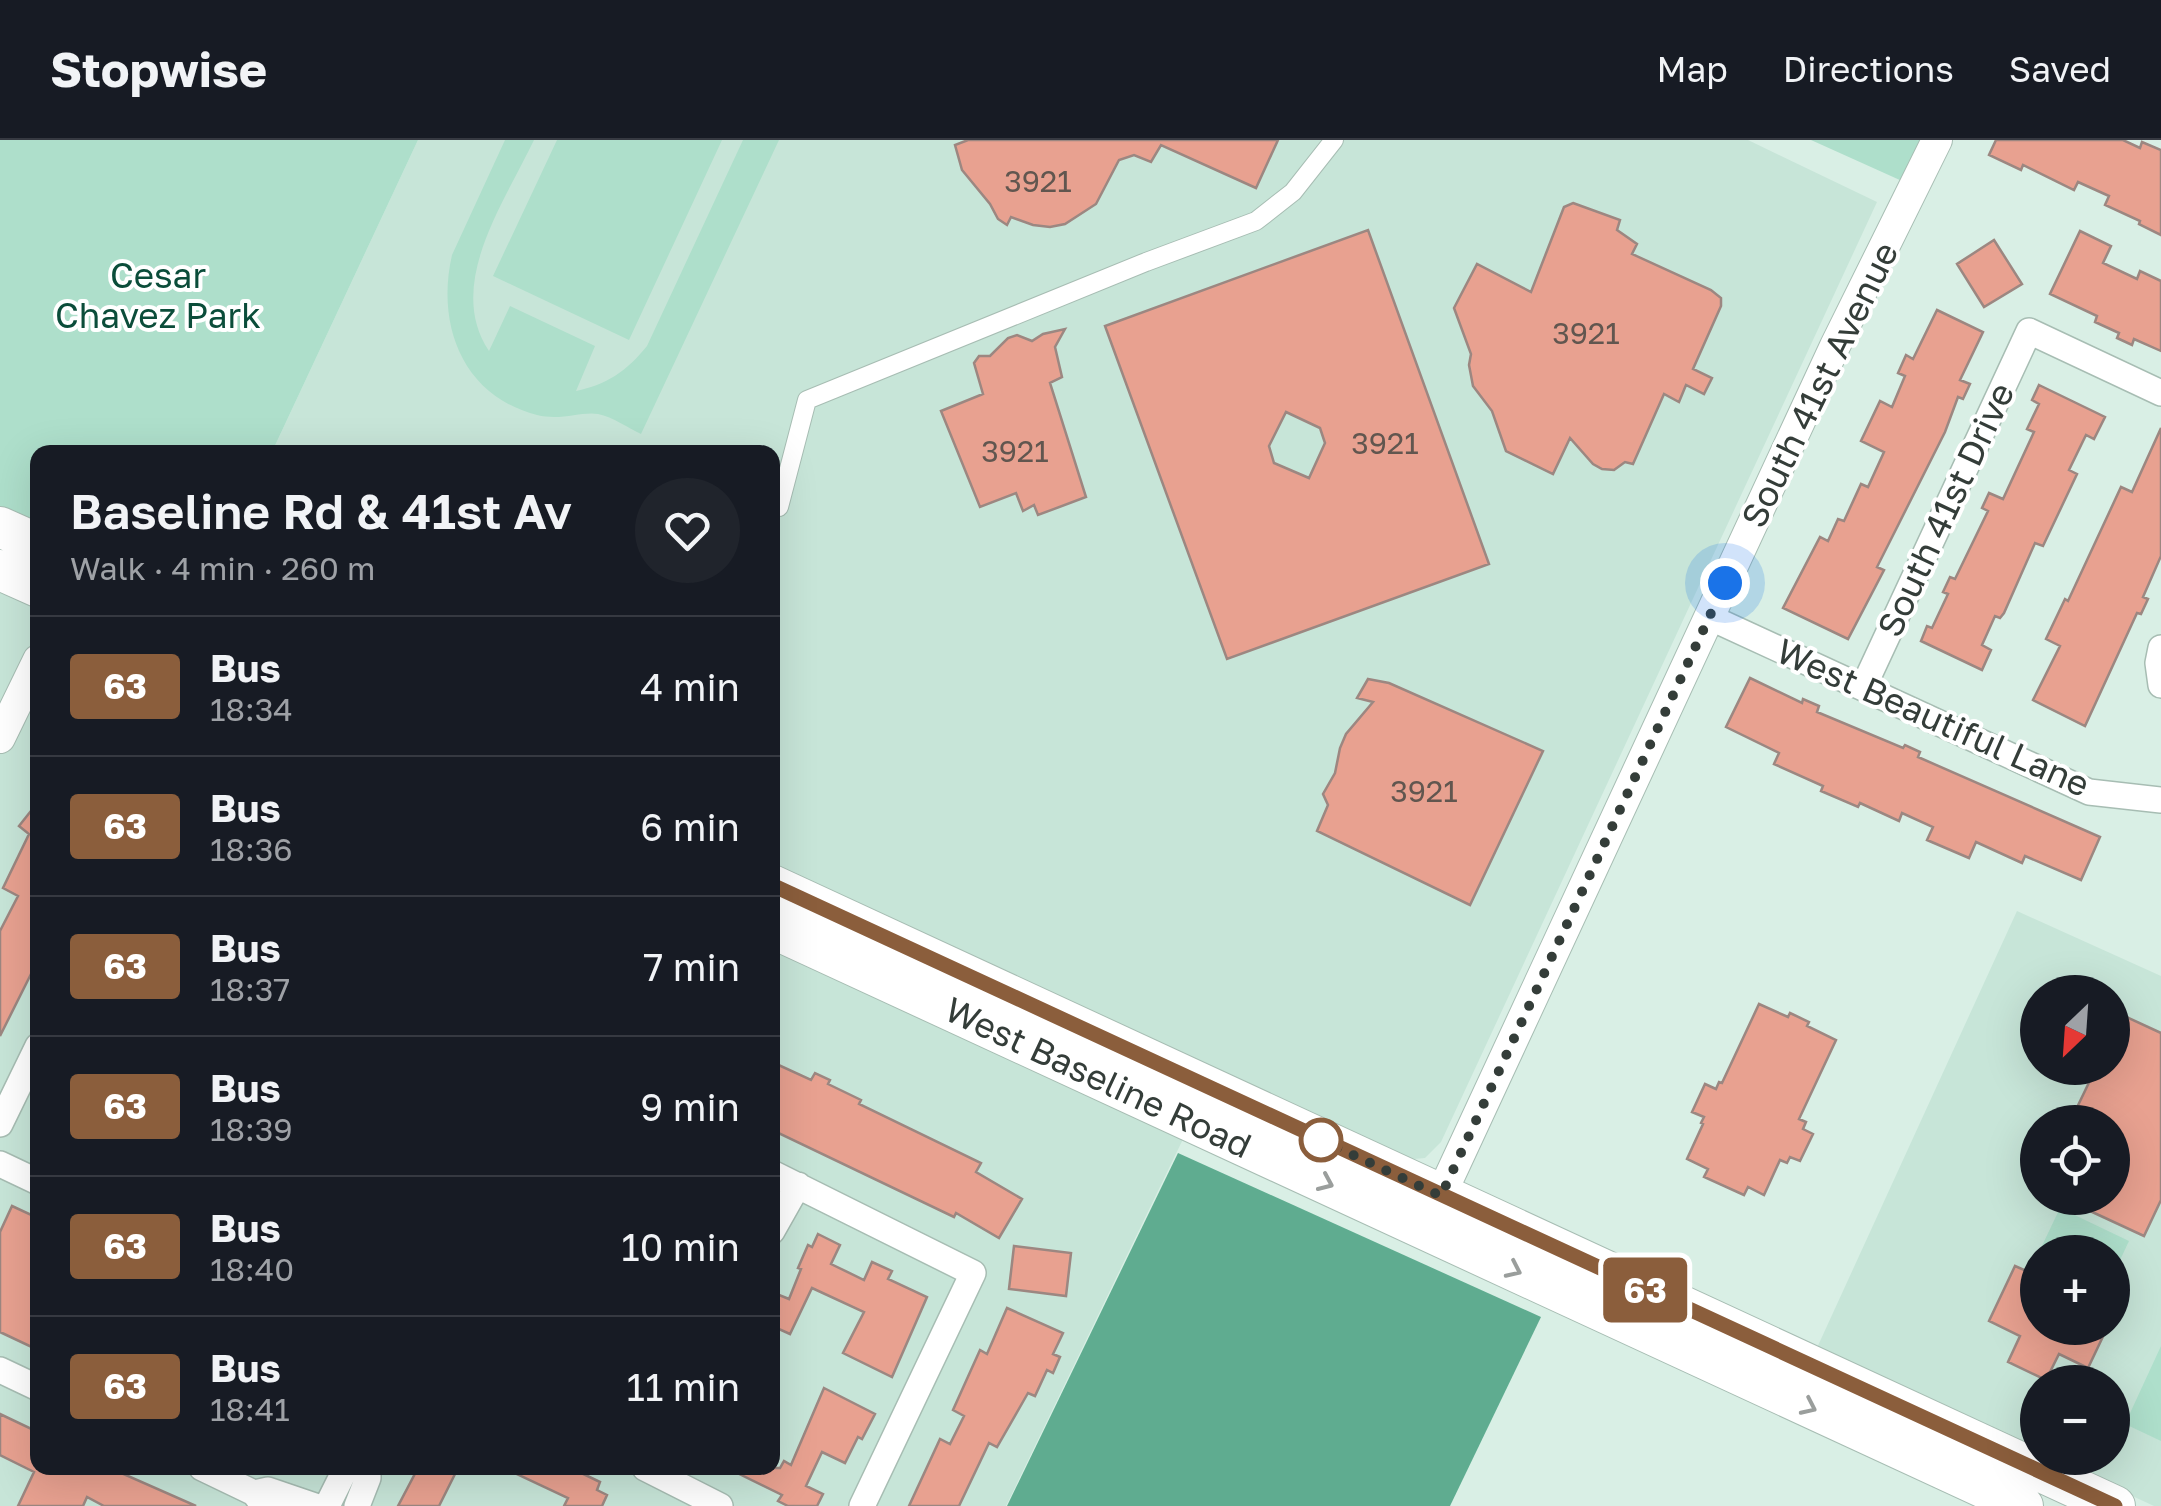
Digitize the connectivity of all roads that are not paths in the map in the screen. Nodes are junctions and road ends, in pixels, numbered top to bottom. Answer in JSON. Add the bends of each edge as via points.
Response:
{"nodes":[{"id":1,"x":1334,"y":140,"type":"edge"},
{"id":2,"x":1937,"y":140,"type":"edge"},
{"id":3,"x":2161,"y":394,"type":"edge"},
{"id":4,"x":780,"y":508,"type":"dead end"},
{"id":5,"x":0,"y":527,"type":"edge"},
{"id":6,"x":30,"y":540,"type":"edge"},
{"id":7,"x":0,"y":570,"type":"edge"},
{"id":8,"x":30,"y":583,"type":"edge"},
{"id":9,"x":1709,"y":616,"type":"junction"},
{"id":10,"x":2161,"y":648,"type":"edge"},
{"id":11,"x":30,"y":676,"type":"edge"},
{"id":12,"x":2161,"y":685,"type":"edge"},
{"id":13,"x":1863,"y":688,"type":"junction"},
{"id":14,"x":0,"y":738,"type":"edge"},
{"id":15,"x":2161,"y":800,"type":"edge"},
{"id":16,"x":780,"y":889,"type":"edge"},
{"id":17,"x":780,"y":931,"type":"edge"},
{"id":18,"x":30,"y":1062,"type":"edge"},
{"id":19,"x":0,"y":1124,"type":"edge"},
{"id":20,"x":0,"y":1164,"type":"edge"},
{"id":21,"x":780,"y":1177,"type":"edge"},
{"id":22,"x":30,"y":1178,"type":"edge"},
{"id":23,"x":798,"y":1185,"type":"junction"},
{"id":24,"x":1433,"y":1212,"type":"junction"},
{"id":25,"x":780,"y":1218,"type":"edge"},
{"id":26,"x":0,"y":1370,"type":"edge"},
{"id":27,"x":30,"y":1384,"type":"edge"},
{"id":28,"x":215,"y":1475,"type":"edge"},
{"id":29,"x":342,"y":1475,"type":"edge"},
{"id":30,"x":368,"y":1475,"type":"edge"},
{"id":31,"x":659,"y":1475,"type":"edge"},
{"id":32,"x":259,"y":1499,"type":"edge"},
{"id":33,"x":326,"y":1506,"type":"edge"},
{"id":34,"x":356,"y":1506,"type":"edge"},
{"id":35,"x":720,"y":1506,"type":"edge"},
{"id":36,"x":862,"y":1506,"type":"edge"},
{"id":37,"x":2023,"y":1506,"type":"edge"},
{"id":38,"x":2115,"y":1506,"type":"edge"}],
"edges":[{"from":1,"to":4,"type":"street","via":[[1293,192],[1256,221],[807,400]]},
{"from":2,"to":9,"type":"street","name":"South 41st Avenue"},
{"from":3,"to":13,"type":"street","name":"South 41st Drive","via":[[2029,332]]},
{"from":5,"to":6,"type":"main road"},
{"from":7,"to":8,"type":"main road"},
{"from":9,"to":13,"type":"street","name":"West Beautiful Lane"},
{"from":9,"to":24,"type":"street","name":"South 41st Avenue"},
{"from":10,"to":12,"type":"street"},
{"from":11,"to":14,"type":"street"},
{"from":13,"to":15,"type":"street","name":"West Beautiful Lane","via":[[2090,792]]},
{"from":16,"to":24,"type":"main road","name":"West Baseline Road"},
{"from":17,"to":24,"type":"main road","name":"West Baseline Road","one_way":true},
{"from":18,"to":19,"type":"street"},
{"from":20,"to":22,"type":"street"},
{"from":21,"to":23,"type":"street"},
{"from":23,"to":25,"type":"street"},
{"from":23,"to":36,"type":"street","via":[[973,1273]]},
{"from":24,"to":37,"type":"main road","name":"West Baseline Road","one_way":true},
{"from":24,"to":38,"type":"main road","name":"West Baseline Road"},
{"from":26,"to":27,"type":"street"},
{"from":28,"to":32,"type":"street"},
{"from":29,"to":33,"type":"street"},
{"from":30,"to":34,"type":"street"},
{"from":31,"to":35,"type":"street"},
{"from":32,"to":33,"type":"street","via":[[268,1490]]}]}
